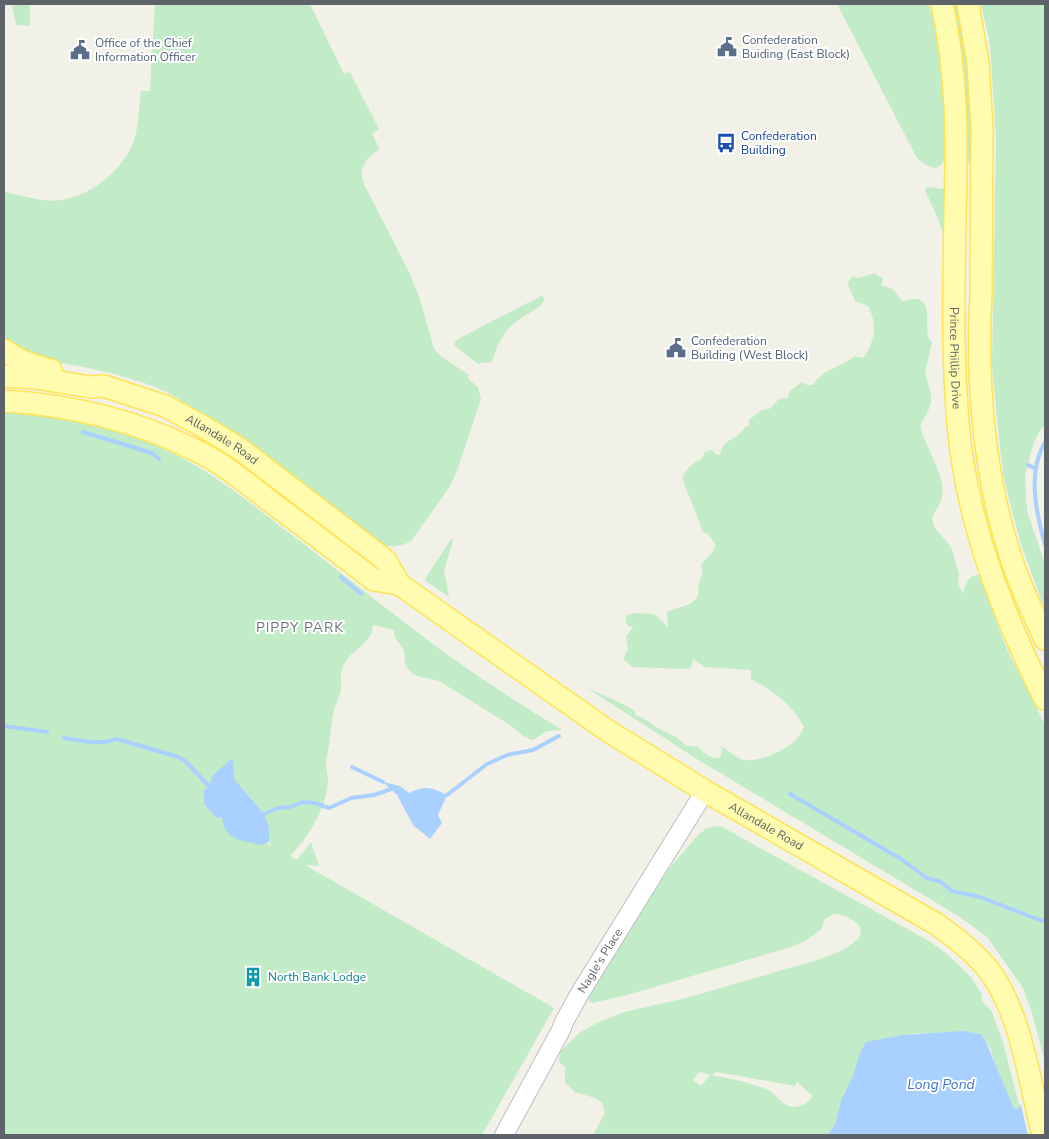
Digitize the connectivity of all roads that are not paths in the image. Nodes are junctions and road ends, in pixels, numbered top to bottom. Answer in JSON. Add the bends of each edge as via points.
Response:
{"nodes":[{"id":1,"x":942,"y":4,"type":"edge"},
{"id":2,"x":968,"y":4,"type":"edge"},
{"id":3,"x":4,"y":350,"type":"edge"},
{"id":4,"x":4,"y":376,"type":"edge"},
{"id":5,"x":104,"y":386,"type":"junction"},
{"id":6,"x":4,"y":400,"type":"edge"},
{"id":7,"x":400,"y":584,"type":"junction"},
{"id":8,"x":1045,"y":639,"type":"edge"},
{"id":9,"x":1045,"y":699,"type":"edge"},
{"id":10,"x":705,"y":791,"type":"junction"},
{"id":11,"x":504,"y":1135,"type":"edge"},
{"id":12,"x":1043,"y":1135,"type":"edge"}],
"edges":[{"from":1,"to":9,"type":"main road","name":"Prince Phillip Drive","via":[[956,99],[954,352],[964,470],[976,525],[998,594]]},
{"from":2,"to":8,"type":"main road","name":"Prince Phillip Drive","via":[[978,63],[982,129],[979,322],[984,435],[997,506],[1011,558]]},
{"from":3,"to":5,"type":"main road","via":[[36,367],[97,378]]},
{"from":4,"to":5,"type":"main road","name":"Allandale Road"},
{"from":5,"to":7,"type":"main road","name":"Allandale Road","via":[[165,406],[240,449],[386,561]]},
{"from":6,"to":7,"type":"main road","name":"Allandale Road","via":[[108,416],[194,449],[228,470],[374,580]]},
{"from":7,"to":10,"type":"main road","name":"Allandale Road","via":[[582,714]]},
{"from":10,"to":11,"type":"street","name":"Nagle's Place","via":[[580,993]]},
{"from":10,"to":12,"type":"main road","name":"Allandale Road","via":[[938,925],[966,946],[988,969],[1006,998],[1019,1035]]}]}
